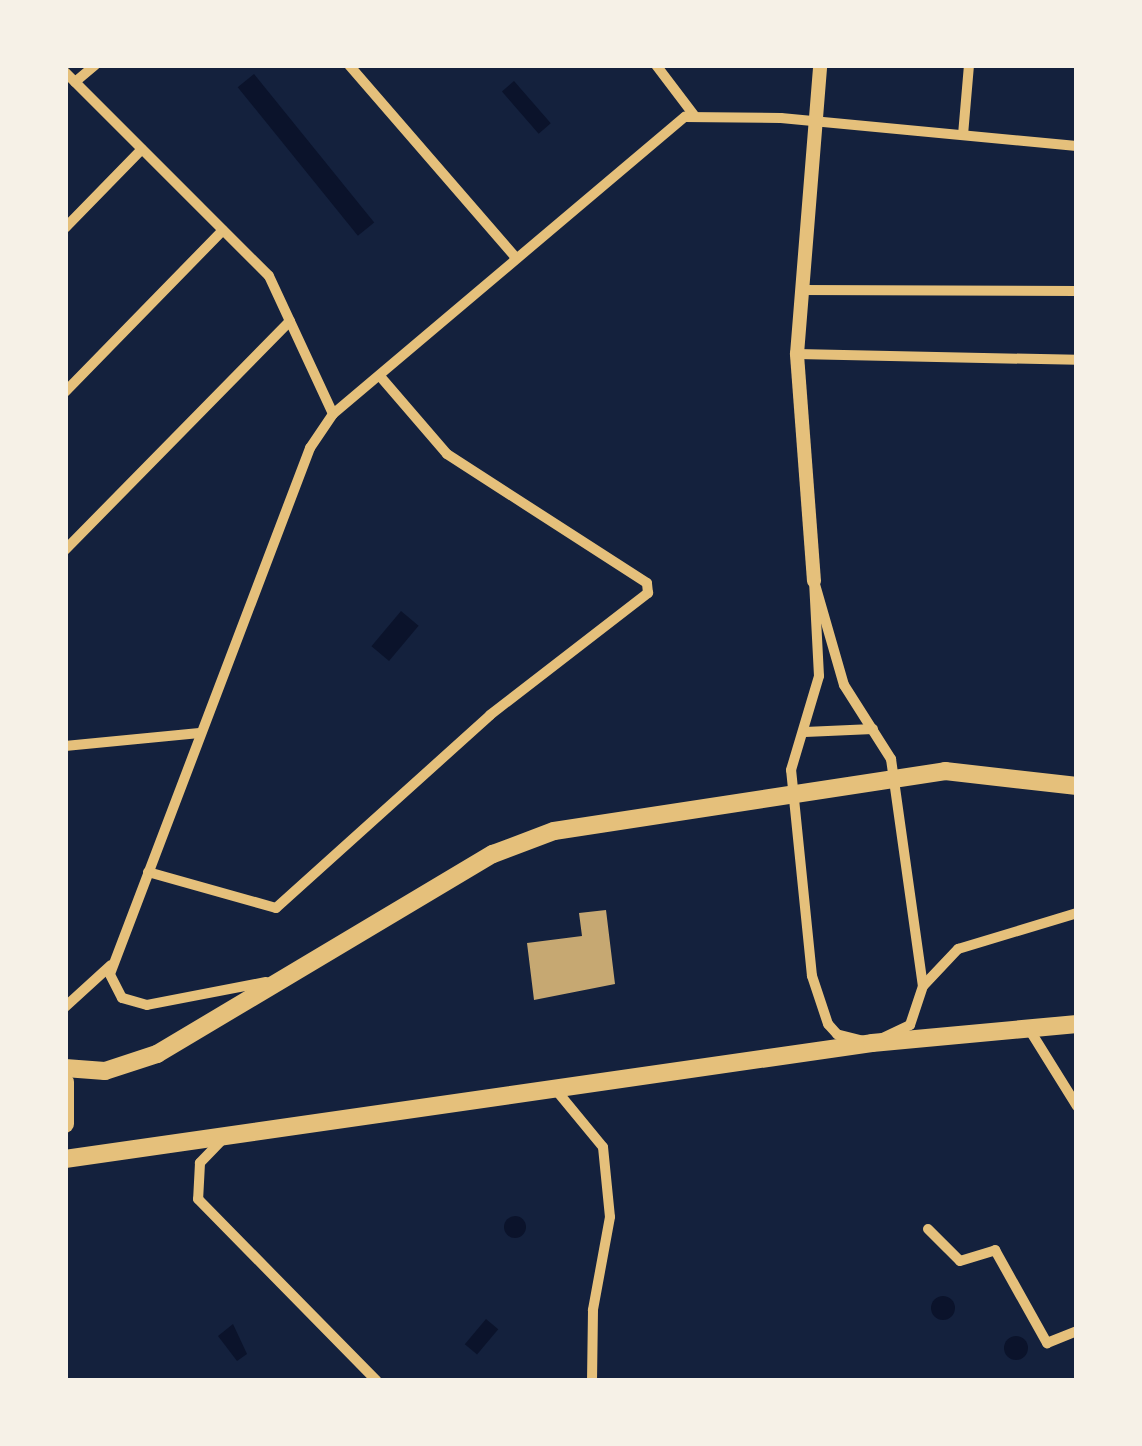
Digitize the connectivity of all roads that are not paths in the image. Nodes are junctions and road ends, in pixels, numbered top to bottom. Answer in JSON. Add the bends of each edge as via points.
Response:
{"nodes":[{"id":1,"x":95,"y":65,"type":"edge"},
{"id":2,"x":350,"y":65,"type":"edge"},
{"id":3,"x":656,"y":65,"type":"edge"},
{"id":4,"x":820,"y":65,"type":"edge"},
{"id":5,"x":969,"y":65,"type":"edge"},
{"id":6,"x":65,"y":72,"type":"edge"},
{"id":7,"x":74,"y":82,"type":"junction"},
{"id":8,"x":694,"y":114,"type":"junction"},
{"id":9,"x":815,"y":120,"type":"junction"},
{"id":10,"x":963,"y":135,"type":"junction"},
{"id":11,"x":1077,"y":146,"type":"edge"},
{"id":12,"x":142,"y":149,"type":"junction"},
{"id":13,"x":65,"y":228,"type":"edge"},
{"id":14,"x":223,"y":230,"type":"junction"},
{"id":15,"x":516,"y":258,"type":"junction"},
{"id":16,"x":801,"y":290,"type":"junction"},
{"id":17,"x":1077,"y":291,"type":"edge"},
{"id":18,"x":290,"y":321,"type":"junction"},
{"id":19,"x":798,"y":354,"type":"junction"},
{"id":20,"x":1077,"y":360,"type":"edge"},
{"id":21,"x":380,"y":376,"type":"junction"},
{"id":22,"x":65,"y":392,"type":"edge"},
{"id":23,"x":333,"y":414,"type":"junction"},
{"id":24,"x":65,"y":550,"type":"edge"},
{"id":25,"x":814,"y":581,"type":"junction"},
{"id":26,"x":873,"y":729,"type":"junction"},
{"id":27,"x":805,"y":732,"type":"junction"},
{"id":28,"x":198,"y":733,"type":"junction"},
{"id":29,"x":65,"y":746,"type":"edge"},
{"id":30,"x":894,"y":776,"type":"junction"},
{"id":31,"x":1077,"y":786,"type":"edge"},
{"id":32,"x":793,"y":792,"type":"junction"},
{"id":33,"x":148,"y":872,"type":"junction"},
{"id":34,"x":1077,"y":913,"type":"edge"},
{"id":35,"x":112,"y":964,"type":"junction"},
{"id":36,"x":291,"y":975,"type":"junction"},
{"id":37,"x":923,"y":986,"type":"junction"},
{"id":38,"x":65,"y":1007,"type":"edge"},
{"id":39,"x":1077,"y":1024,"type":"edge"},
{"id":40,"x":1029,"y":1028,"type":"junction"},
{"id":41,"x":872,"y":1044,"type":"junction"},
{"id":42,"x":65,"y":1068,"type":"edge"},
{"id":43,"x":65,"y":1082,"type":"edge"},
{"id":44,"x":556,"y":1090,"type":"junction"},
{"id":45,"x":1077,"y":1106,"type":"edge"},
{"id":46,"x":65,"y":1124,"type":"edge"},
{"id":47,"x":224,"y":1138,"type":"junction"},
{"id":48,"x":65,"y":1159,"type":"edge"},
{"id":49,"x":928,"y":1228,"type":"dead end"},
{"id":50,"x":1077,"y":1331,"type":"edge"},
{"id":51,"x":377,"y":1381,"type":"edge"},
{"id":52,"x":592,"y":1381,"type":"edge"}],
"edges":[{"from":1,"to":7,"type":"street"},
{"from":2,"to":15,"type":"street"},
{"from":3,"to":8,"type":"street"},
{"from":4,"to":9,"type":"street"},
{"from":5,"to":10,"type":"street"},
{"from":6,"to":7,"type":"street"},
{"from":7,"to":12,"type":"street"},
{"from":8,"to":9,"type":"street"},
{"from":8,"to":15,"type":"street","via":[[668,126]]},
{"from":9,"to":10,"type":"street"},
{"from":9,"to":16,"type":"street"},
{"from":10,"to":11,"type":"street"},
{"from":12,"to":13,"type":"street"},
{"from":12,"to":14,"type":"street"},
{"from":14,"to":18,"type":"street","via":[[270,276]]},
{"from":14,"to":22,"type":"street"},
{"from":15,"to":21,"type":"street"},
{"from":16,"to":17,"type":"street"},
{"from":16,"to":19,"type":"street"},
{"from":18,"to":23,"type":"street"},
{"from":18,"to":24,"type":"street"},
{"from":19,"to":20,"type":"street"},
{"from":19,"to":25,"type":"street"},
{"from":21,"to":23,"type":"street"},
{"from":21,"to":33,"type":"street","via":[[446,454],[647,582],[648,593],[490,715],[276,908]]},
{"from":23,"to":28,"type":"street","via":[[310,448]]},
{"from":25,"to":26,"type":"street","via":[[844,684]]},
{"from":25,"to":27,"type":"street","via":[[819,676]]},
{"from":26,"to":27,"type":"street"},
{"from":26,"to":30,"type":"street"},
{"from":27,"to":32,"type":"street","via":[[794,752]]},
{"from":28,"to":29,"type":"street"},
{"from":28,"to":33,"type":"street"},
{"from":30,"to":31,"type":"main road","via":[[990,772]]},
{"from":30,"to":32,"type":"main road"},
{"from":30,"to":37,"type":"street"},
{"from":32,"to":36,"type":"main road","via":[[554,831],[494,854]]},
{"from":32,"to":41,"type":"street","via":[[819,1003],[837,1034]]},
{"from":33,"to":35,"type":"street"},
{"from":34,"to":37,"type":"street","via":[[958,949]]},
{"from":35,"to":36,"type":"street","via":[[114,988],[134,1003],[180,1003]]},
{"from":35,"to":38,"type":"street"},
{"from":36,"to":42,"type":"main road","via":[[136,1063]]},
{"from":37,"to":41,"type":"street","via":[[910,1025]]},
{"from":39,"to":40,"type":"main road"},
{"from":40,"to":41,"type":"main road"},
{"from":40,"to":45,"type":"street"},
{"from":41,"to":44,"type":"main road"},
{"from":43,"to":46,"type":"main road"},
{"from":44,"to":47,"type":"main road"},
{"from":44,"to":52,"type":"street","via":[[603,1147],[610,1217],[592,1310]]},
{"from":47,"to":48,"type":"main road"},
{"from":47,"to":51,"type":"street","via":[[200,1163],[198,1199]]},
{"from":49,"to":50,"type":"street","via":[[960,1260],[994,1250],[1047,1344]]}]}
